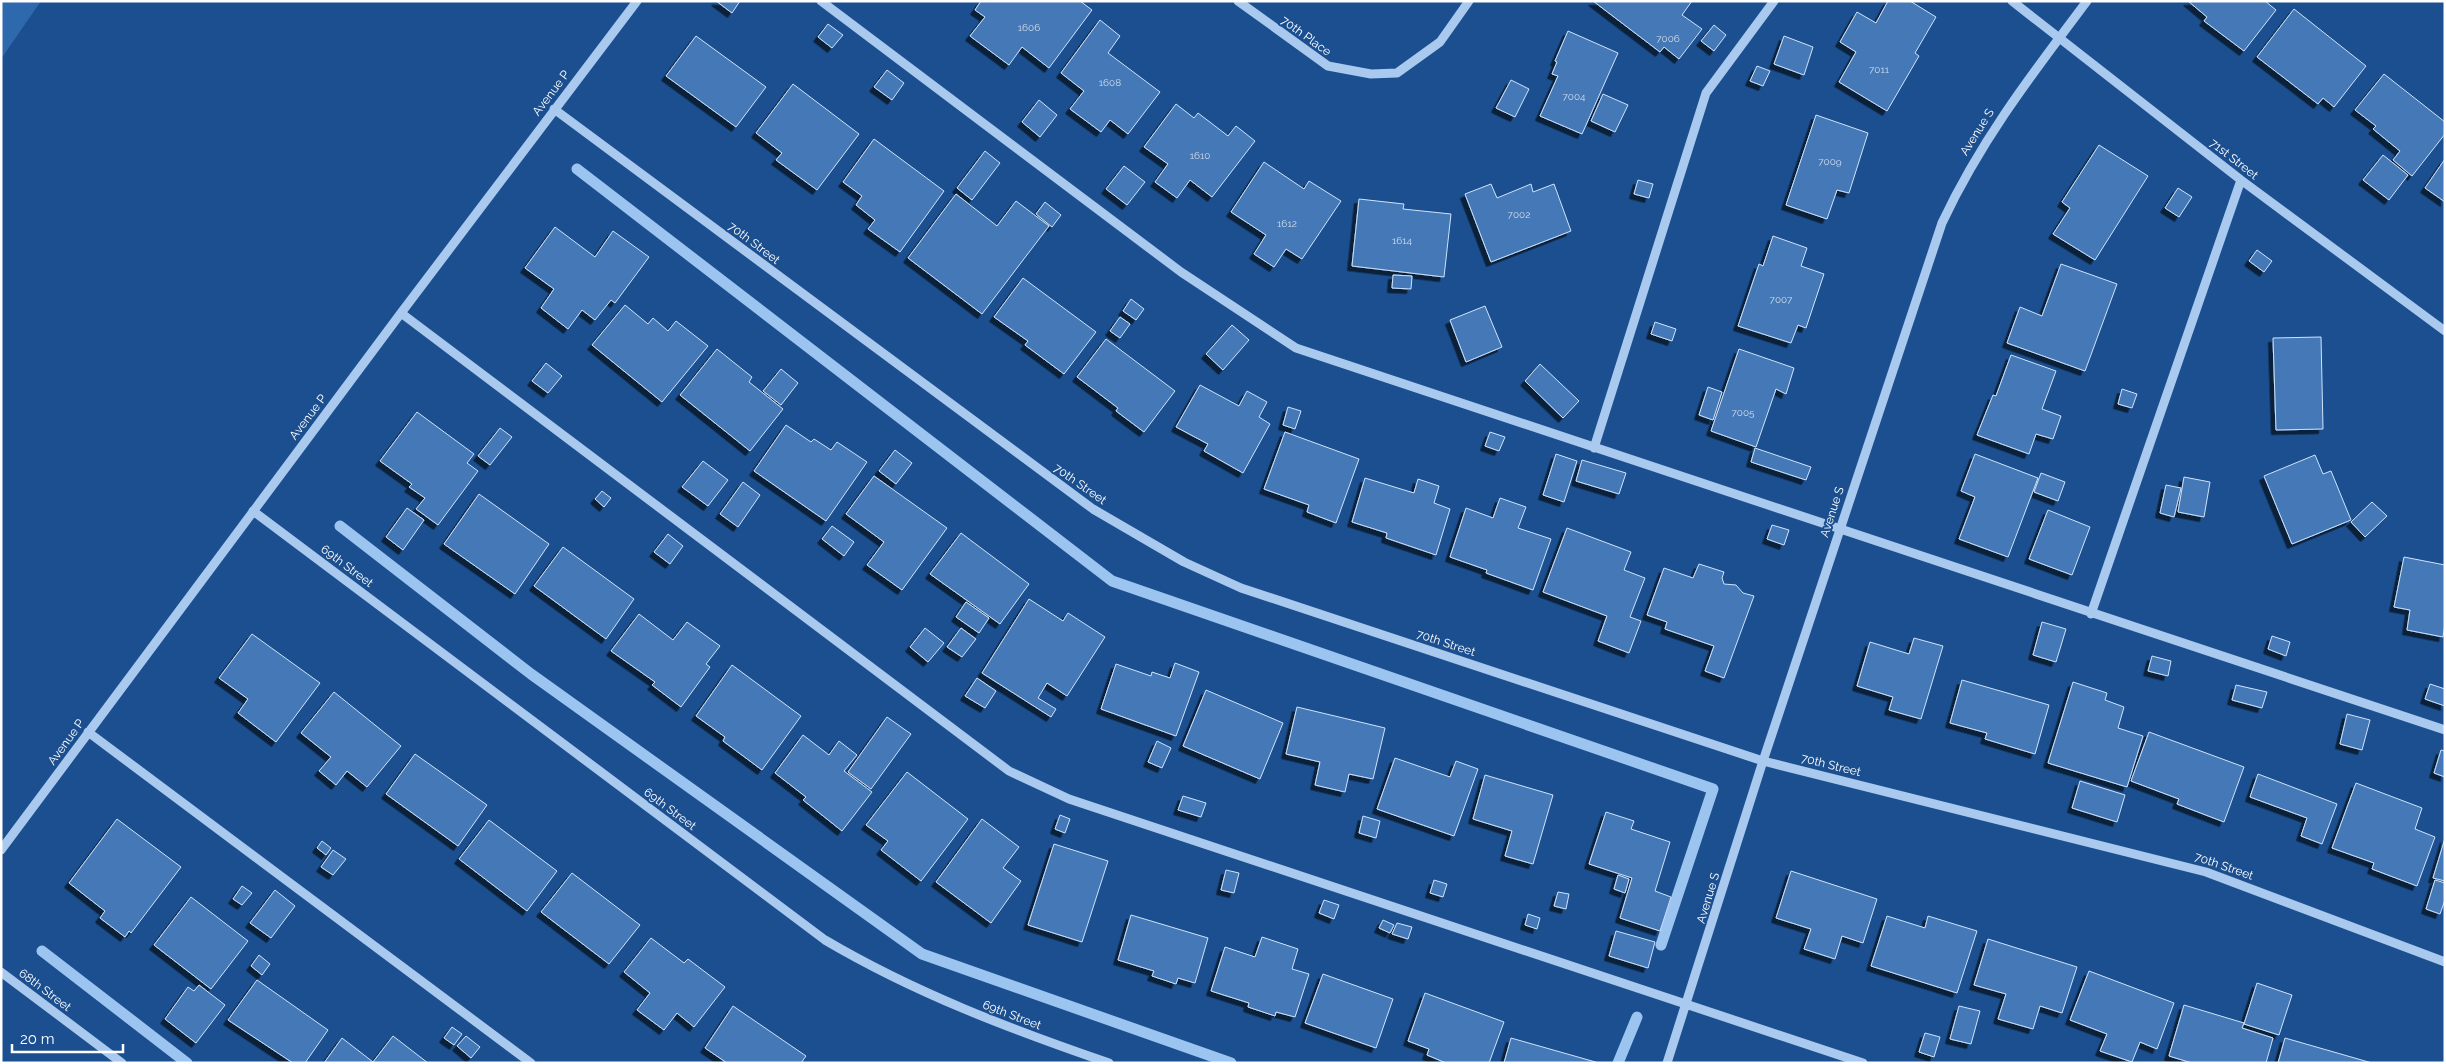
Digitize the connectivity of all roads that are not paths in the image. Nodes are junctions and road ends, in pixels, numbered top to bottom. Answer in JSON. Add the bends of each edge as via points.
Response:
{"nodes":[{"id":1,"x":637,"y":1,"type":"edge"},
{"id":2,"x":821,"y":1,"type":"edge"},
{"id":3,"x":1238,"y":1,"type":"edge"},
{"id":4,"x":1470,"y":1,"type":"edge"},
{"id":5,"x":1774,"y":1,"type":"edge"},
{"id":6,"x":2012,"y":1,"type":"edge"},
{"id":7,"x":2087,"y":1,"type":"edge"},
{"id":8,"x":2059,"y":38,"type":"junction"},
{"id":9,"x":554,"y":109,"type":"junction"},
{"id":10,"x":2241,"y":180,"type":"junction"},
{"id":11,"x":401,"y":313,"type":"junction"},
{"id":12,"x":2445,"y":331,"type":"edge"},
{"id":13,"x":1594,"y":448,"type":"junction"},
{"id":14,"x":253,"y":511,"type":"junction"},
{"id":15,"x":1839,"y":529,"type":"junction"},
{"id":16,"x":2091,"y":614,"type":"junction"},
{"id":17,"x":2445,"y":730,"type":"edge"},
{"id":18,"x":88,"y":732,"type":"junction"},
{"id":19,"x":1763,"y":761,"type":"junction"},
{"id":20,"x":1,"y":850,"type":"edge"},
{"id":21,"x":2445,"y":962,"type":"edge"},
{"id":22,"x":1,"y":972,"type":"edge"},
{"id":23,"x":1687,"y":1005,"type":"junction"},
{"id":24,"x":122,"y":1063,"type":"edge"},
{"id":25,"x":531,"y":1063,"type":"edge"},
{"id":26,"x":1109,"y":1063,"type":"edge"},
{"id":27,"x":1667,"y":1063,"type":"edge"},
{"id":28,"x":1863,"y":1063,"type":"edge"}],
"edges":[{"from":1,"to":9,"type":"street","name":"Avenue P"},
{"from":2,"to":13,"type":"street","via":[[1181,272],[1296,348]]},
{"from":3,"to":4,"type":"street","name":"70th Place","via":[[1328,66],[1371,74],[1397,73],[1440,42]]},
{"from":5,"to":13,"type":"street","via":[[1706,93]]},
{"from":6,"to":8,"type":"street","name":"71st Street"},
{"from":7,"to":8,"type":"street","name":"Avenue S"},
{"from":8,"to":10,"type":"street","name":"71st Street"},
{"from":8,"to":15,"type":"street","name":"Avenue S","via":[[2000,119],[1963,179],[1942,224]]},
{"from":9,"to":11,"type":"street","name":"Avenue P"},
{"from":9,"to":19,"type":"street","name":"70th Street","via":[[1035,468],[1093,509],[1184,562],[1241,588]]},
{"from":10,"to":12,"type":"street","name":"71st Street"},
{"from":10,"to":16,"type":"street"},
{"from":11,"to":14,"type":"street","name":"Avenue P"},
{"from":11,"to":23,"type":"street","via":[[1009,771],[1068,799]]},
{"from":13,"to":15,"type":"street"},
{"from":14,"to":18,"type":"street","name":"Avenue P"},
{"from":14,"to":26,"type":"street","name":"69th Street","via":[[825,940],[872,968],[942,1002]]},
{"from":15,"to":16,"type":"street"},
{"from":15,"to":19,"type":"street","name":"Avenue S"},
{"from":16,"to":17,"type":"street"},
{"from":18,"to":20,"type":"street","name":"Avenue P"},
{"from":18,"to":25,"type":"street"},
{"from":19,"to":21,"type":"street","name":"70th Street","via":[[2206,872]]},
{"from":19,"to":23,"type":"street","name":"Avenue S"},
{"from":22,"to":24,"type":"street","name":"68th Street"},
{"from":23,"to":27,"type":"street","name":"Avenue S"},
{"from":23,"to":28,"type":"street"}]}
